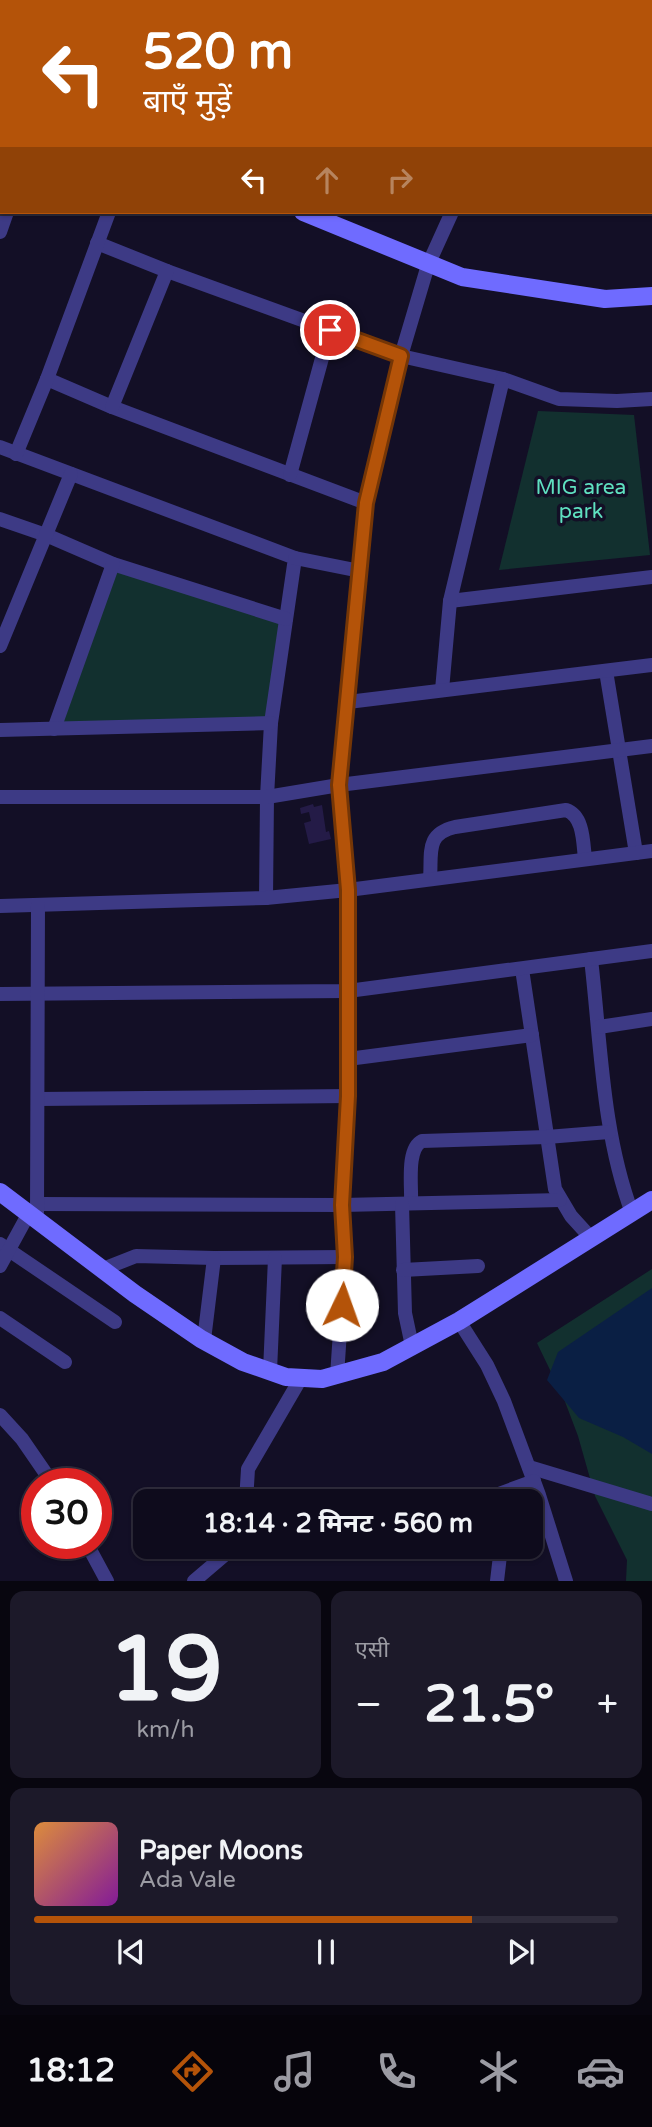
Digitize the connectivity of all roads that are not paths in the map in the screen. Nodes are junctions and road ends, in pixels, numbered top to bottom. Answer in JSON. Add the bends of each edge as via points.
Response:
{"nodes":[{"id":1,"x":6,"y":214,"type":"edge"},
{"id":2,"x":107,"y":214,"type":"edge"},
{"id":3,"x":314,"y":214,"type":"edge"},
{"id":4,"x":451,"y":214,"type":"edge"},
{"id":5,"x":0,"y":232,"type":"edge"},
{"id":6,"x":97,"y":243,"type":"junction"},
{"id":7,"x":428,"y":265,"type":"junction"},
{"id":8,"x":167,"y":271,"type":"junction"},
{"id":9,"x":652,"y":296,"type":"edge"},
{"id":10,"x":330,"y":330,"type":"junction"},
{"id":11,"x":401,"y":356,"type":"junction"},
{"id":12,"x":47,"y":379,"type":"junction"},
{"id":13,"x":503,"y":379,"type":"junction"},
{"id":14,"x":651,"y":404,"type":"edge"},
{"id":15,"x":112,"y":407,"type":"junction"},
{"id":16,"x":0,"y":447,"type":"edge"},
{"id":17,"x":16,"y":454,"type":"junction"},
{"id":18,"x":71,"y":474,"type":"junction"},
{"id":19,"x":290,"y":475,"type":"junction"},
{"id":20,"x":366,"y":503,"type":"junction"},
{"id":21,"x":0,"y":519,"type":"edge"},
{"id":22,"x":46,"y":535,"type":"junction"},
{"id":23,"x":295,"y":558,"type":"junction"},
{"id":24,"x":113,"y":564,"type":"junction"},
{"id":25,"x":360,"y":571,"type":"junction"},
{"id":26,"x":652,"y":577,"type":"edge"},
{"id":27,"x":450,"y":601,"type":"junction"},
{"id":28,"x":286,"y":619,"type":"junction"},
{"id":29,"x":0,"y":646,"type":"edge"},
{"id":30,"x":652,"y":665,"type":"edge"},
{"id":31,"x":606,"y":671,"type":"junction"},
{"id":32,"x":442,"y":690,"type":"junction"},
{"id":33,"x":348,"y":702,"type":"junction"},
{"id":34,"x":271,"y":723,"type":"junction"},
{"id":35,"x":54,"y":729,"type":"junction"},
{"id":36,"x":0,"y":730,"type":"edge"},
{"id":37,"x":652,"y":746,"type":"edge"},
{"id":38,"x":618,"y":751,"type":"junction"},
{"id":39,"x":339,"y":785,"type":"junction"},
{"id":40,"x":0,"y":797,"type":"edge"},
{"id":41,"x":267,"y":797,"type":"junction"},
{"id":42,"x":652,"y":851,"type":"edge"},
{"id":43,"x":636,"y":853,"type":"junction"},
{"id":44,"x":585,"y":859,"type":"junction"},
{"id":45,"x":430,"y":879,"type":"junction"},
{"id":46,"x":348,"y":890,"type":"junction"},
{"id":47,"x":266,"y":898,"type":"junction"},
{"id":48,"x":38,"y":905,"type":"junction"},
{"id":49,"x":0,"y":906,"type":"edge"},
{"id":50,"x":652,"y":951,"type":"edge"},
{"id":51,"x":591,"y":960,"type":"junction"},
{"id":52,"x":522,"y":969,"type":"junction"},
{"id":53,"x":348,"y":991,"type":"junction"},
{"id":54,"x":38,"y":993,"type":"junction"},
{"id":55,"x":0,"y":994,"type":"edge"},
{"id":56,"x":652,"y":1019,"type":"edge"},
{"id":57,"x":599,"y":1027,"type":"junction"},
{"id":58,"x":532,"y":1035,"type":"junction"},
{"id":59,"x":348,"y":1059,"type":"junction"},
{"id":60,"x":348,"y":1096,"type":"junction"},
{"id":61,"x":38,"y":1099,"type":"junction"},
{"id":62,"x":609,"y":1132,"type":"junction"},
{"id":63,"x":547,"y":1137,"type":"junction"},
{"id":64,"x":0,"y":1192,"type":"edge"},
{"id":65,"x":560,"y":1200,"type":"junction"},
{"id":66,"x":652,"y":1200,"type":"edge"},
{"id":67,"x":406,"y":1204,"type":"junction"},
{"id":68,"x":342,"y":1205,"type":"junction"},
{"id":69,"x":34,"y":1211,"type":"junction"},
{"id":70,"x":632,"y":1213,"type":"junction"},
{"id":71,"x":591,"y":1238,"type":"junction"},
{"id":72,"x":5,"y":1247,"type":"edge"},
{"id":73,"x":345,"y":1257,"type":"junction"},
{"id":74,"x":214,"y":1258,"type":"junction"},
{"id":75,"x":275,"y":1258,"type":"junction"},
{"id":76,"x":0,"y":1266,"type":"edge"},
{"id":77,"x":478,"y":1266,"type":"dead end"},
{"id":78,"x":103,"y":1269,"type":"junction"},
{"id":79,"x":403,"y":1270,"type":"junction"},
{"id":80,"x":0,"y":1318,"type":"edge"},
{"id":81,"x":459,"y":1321,"type":"junction"},
{"id":82,"x":115,"y":1322,"type":"dead end"},
{"id":83,"x":204,"y":1340,"type":"junction"},
{"id":84,"x":412,"y":1346,"type":"junction"},
{"id":85,"x":65,"y":1362,"type":"dead end"},
{"id":86,"x":270,"y":1371,"type":"junction"},
{"id":87,"x":337,"y":1376,"type":"junction"},
{"id":88,"x":300,"y":1378,"type":"junction"},
{"id":89,"x":0,"y":1415,"type":"edge"},
{"id":90,"x":42,"y":1468,"type":"edge"},
{"id":91,"x":532,"y":1474,"type":"junction"},
{"id":92,"x":247,"y":1489,"type":"edge"},
{"id":93,"x":515,"y":1489,"type":"edge"},
{"id":94,"x":648,"y":1503,"type":"edge"},
{"id":95,"x":95,"y":1559,"type":"edge"},
{"id":96,"x":220,"y":1559,"type":"edge"},
{"id":97,"x":500,"y":1559,"type":"edge"},
{"id":98,"x":107,"y":1581,"type":"edge"},
{"id":99,"x":194,"y":1581,"type":"edge"},
{"id":100,"x":497,"y":1581,"type":"edge"},
{"id":101,"x":566,"y":1581,"type":"edge"}],
"edges":[{"from":1,"to":5,"type":"street"},
{"from":2,"to":6,"type":"street"},
{"from":3,"to":7,"type":"street"},
{"from":4,"to":7,"type":"street"},
{"from":6,"to":8,"type":"street"},
{"from":6,"to":12,"type":"street"},
{"from":7,"to":9,"type":"street","via":[[462,277],[605,299]]},
{"from":7,"to":11,"type":"street"},
{"from":8,"to":10,"type":"street"},
{"from":8,"to":15,"type":"street"},
{"from":10,"to":11,"type":"street"},
{"from":10,"to":19,"type":"street"},
{"from":11,"to":13,"type":"street"},
{"from":11,"to":20,"type":"street"},
{"from":12,"to":15,"type":"street"},
{"from":12,"to":17,"type":"street"},
{"from":13,"to":14,"type":"street","via":[[559,399]]},
{"from":13,"to":27,"type":"street"},
{"from":15,"to":19,"type":"street"},
{"from":16,"to":17,"type":"street"},
{"from":17,"to":18,"type":"street"},
{"from":18,"to":22,"type":"street"},
{"from":18,"to":23,"type":"street"},
{"from":19,"to":20,"type":"street"},
{"from":20,"to":25,"type":"street"},
{"from":21,"to":22,"type":"street"},
{"from":22,"to":24,"type":"street"},
{"from":22,"to":29,"type":"street"},
{"from":23,"to":25,"type":"street"},
{"from":23,"to":28,"type":"street"},
{"from":24,"to":28,"type":"street"},
{"from":24,"to":35,"type":"street"},
{"from":25,"to":33,"type":"street"},
{"from":26,"to":27,"type":"street"},
{"from":27,"to":32,"type":"street"},
{"from":28,"to":34,"type":"street"},
{"from":30,"to":31,"type":"street"},
{"from":31,"to":32,"type":"street"},
{"from":31,"to":38,"type":"street"},
{"from":32,"to":33,"type":"street"},
{"from":33,"to":39,"type":"street"},
{"from":34,"to":35,"type":"street"},
{"from":34,"to":41,"type":"street"},
{"from":35,"to":36,"type":"street"},
{"from":37,"to":38,"type":"street"},
{"from":38,"to":39,"type":"street"},
{"from":38,"to":43,"type":"street"},
{"from":39,"to":41,"type":"street"},
{"from":39,"to":46,"type":"street"},
{"from":40,"to":41,"type":"street"},
{"from":41,"to":47,"type":"street"},
{"from":42,"to":43,"type":"street"},
{"from":43,"to":44,"type":"street"},
{"from":44,"to":45,"type":"street"},
{"from":44,"to":45,"type":"street","via":[[579,821],[566,810],[439,831],[433,842]]},
{"from":45,"to":46,"type":"street"},
{"from":46,"to":47,"type":"street"},
{"from":46,"to":53,"type":"street"},
{"from":47,"to":48,"type":"street"},
{"from":48,"to":49,"type":"street"},
{"from":48,"to":54,"type":"street"},
{"from":50,"to":51,"type":"street"},
{"from":51,"to":52,"type":"street"},
{"from":51,"to":57,"type":"street"},
{"from":52,"to":53,"type":"street"},
{"from":52,"to":58,"type":"street"},
{"from":53,"to":54,"type":"street"},
{"from":53,"to":59,"type":"street"},
{"from":54,"to":55,"type":"street"},
{"from":54,"to":61,"type":"street"},
{"from":56,"to":57,"type":"street"},
{"from":57,"to":62,"type":"street"},
{"from":58,"to":59,"type":"street"},
{"from":58,"to":63,"type":"street"},
{"from":59,"to":60,"type":"street"},
{"from":60,"to":61,"type":"street"},
{"from":60,"to":68,"type":"street"},
{"from":61,"to":69,"type":"street"},
{"from":62,"to":63,"type":"street"},
{"from":62,"to":70,"type":"street"},
{"from":63,"to":65,"type":"street"},
{"from":63,"to":67,"type":"street","via":[[417,1143]]},
{"from":64,"to":69,"type":"street"},
{"from":65,"to":67,"type":"street"},
{"from":65,"to":71,"type":"street"},
{"from":66,"to":70,"type":"street"},
{"from":67,"to":68,"type":"street"},
{"from":67,"to":79,"type":"street"},
{"from":68,"to":69,"type":"street"},
{"from":68,"to":73,"type":"street"},
{"from":69,"to":72,"type":"street"},
{"from":69,"to":78,"type":"street"},
{"from":70,"to":71,"type":"street"},
{"from":71,"to":81,"type":"street"},
{"from":72,"to":76,"type":"street"},
{"from":72,"to":82,"type":"street"},
{"from":73,"to":75,"type":"street"},
{"from":73,"to":87,"type":"street"},
{"from":74,"to":75,"type":"street"},
{"from":74,"to":78,"type":"street","via":[[136,1256]]},
{"from":74,"to":83,"type":"street"},
{"from":75,"to":86,"type":"street"},
{"from":77,"to":79,"type":"street"},
{"from":78,"to":83,"type":"street"},
{"from":79,"to":84,"type":"street","via":[[404,1313]]},
{"from":80,"to":85,"type":"street"},
{"from":81,"to":84,"type":"street"},
{"from":81,"to":91,"type":"street","via":[[497,1383]]},
{"from":83,"to":86,"type":"street"},
{"from":84,"to":87,"type":"street","via":[[383,1362]]},
{"from":86,"to":88,"type":"street"},
{"from":87,"to":88,"type":"street"},
{"from":88,"to":92,"type":"street","via":[[248,1469]]},
{"from":89,"to":90,"type":"street"},
{"from":91,"to":93,"type":"street"},
{"from":91,"to":94,"type":"street"},
{"from":91,"to":101,"type":"street"},
{"from":95,"to":98,"type":"street"},
{"from":96,"to":99,"type":"street"},
{"from":97,"to":100,"type":"street"}]}
